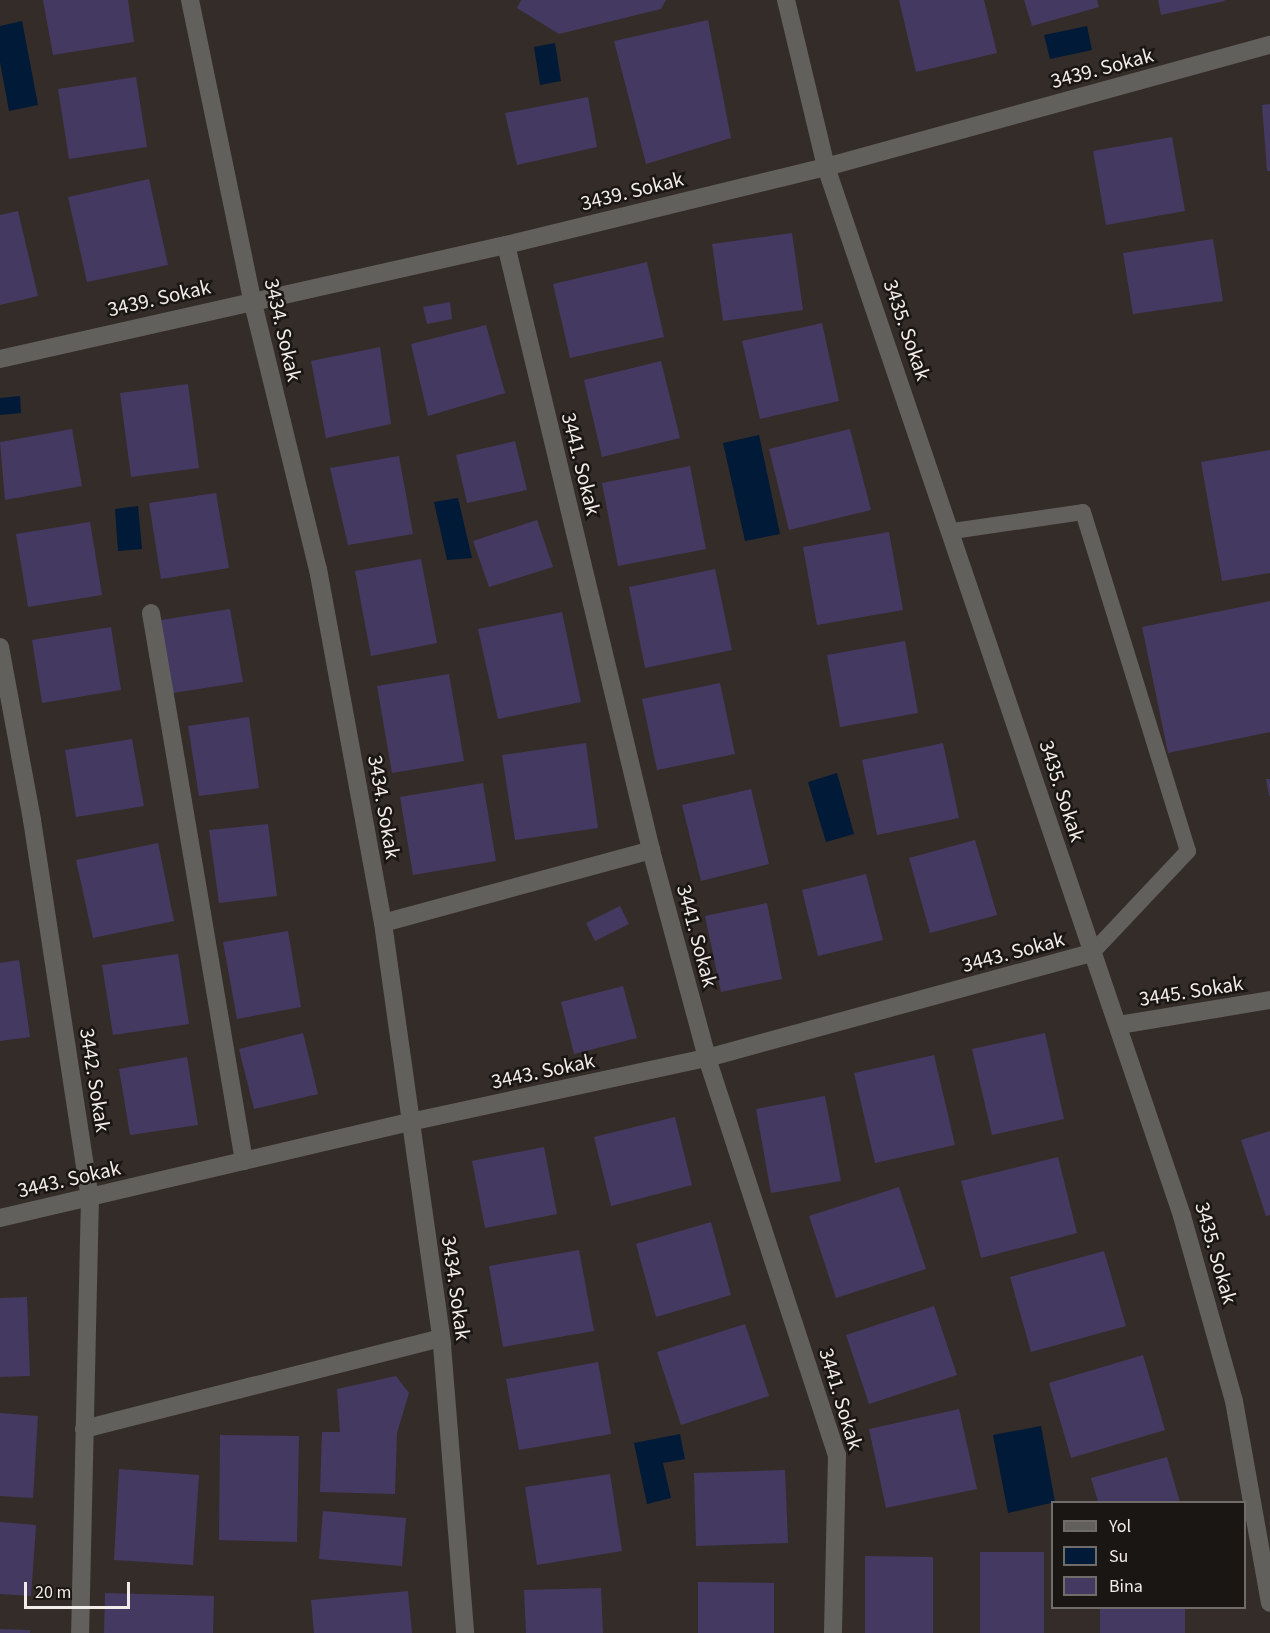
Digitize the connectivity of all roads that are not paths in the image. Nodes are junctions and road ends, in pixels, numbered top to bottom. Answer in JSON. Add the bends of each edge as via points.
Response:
{"nodes":[{"id":1,"x":190,"y":0,"type":"edge"},
{"id":2,"x":786,"y":0,"type":"edge"},
{"id":3,"x":1270,"y":45,"type":"edge"},
{"id":4,"x":826,"y":167,"type":"junction"},
{"id":5,"x":506,"y":245,"type":"junction"},
{"id":6,"x":252,"y":299,"type":"junction"},
{"id":7,"x":0,"y":359,"type":"edge"},
{"id":8,"x":953,"y":531,"type":"junction"},
{"id":9,"x":151,"y":613,"type":"dead end"},
{"id":10,"x":0,"y":647,"type":"edge"},
{"id":11,"x":651,"y":850,"type":"junction"},
{"id":12,"x":383,"y":923,"type":"junction"},
{"id":13,"x":1092,"y":953,"type":"junction"},
{"id":14,"x":1270,"y":1000,"type":"edge"},
{"id":15,"x":1119,"y":1025,"type":"junction"},
{"id":16,"x":707,"y":1058,"type":"junction"},
{"id":17,"x":410,"y":1122,"type":"junction"},
{"id":18,"x":244,"y":1161,"type":"junction"},
{"id":19,"x":90,"y":1197,"type":"junction"},
{"id":20,"x":0,"y":1218,"type":"edge"},
{"id":21,"x":440,"y":1338,"type":"junction"},
{"id":22,"x":84,"y":1429,"type":"junction"},
{"id":23,"x":1268,"y":1568,"type":"edge"},
{"id":24,"x":1270,"y":1604,"type":"edge"},
{"id":25,"x":80,"y":1633,"type":"edge"},
{"id":26,"x":465,"y":1633,"type":"edge"},
{"id":27,"x":833,"y":1633,"type":"edge"}],
"edges":[{"from":1,"to":6,"type":"street","name":"3434. Sokak"},
{"from":2,"to":4,"type":"street","name":"3435. Sokak"},
{"from":3,"to":4,"type":"street","name":"3439. Sokak"},
{"from":4,"to":5,"type":"street","name":"3439. Sokak"},
{"from":4,"to":8,"type":"street","name":"3435. Sokak"},
{"from":5,"to":6,"type":"street","name":"3439. Sokak"},
{"from":5,"to":11,"type":"street","name":"3441. Sokak"},
{"from":6,"to":7,"type":"street","name":"3439. Sokak"},
{"from":6,"to":12,"type":"street","name":"3434. Sokak","via":[[318,569]]},
{"from":8,"to":13,"type":"street","name":"3435. Sokak"},
{"from":8,"to":13,"type":"lane","via":[[1083,512],[1188,851]]},
{"from":9,"to":18,"type":"street"},
{"from":10,"to":19,"type":"street","name":"3442. Sokak","via":[[32,820]]},
{"from":11,"to":12,"type":"street"},
{"from":11,"to":16,"type":"street","name":"3441. Sokak"},
{"from":12,"to":17,"type":"street","name":"3434. Sokak"},
{"from":13,"to":15,"type":"street","name":"3435. Sokak"},
{"from":13,"to":16,"type":"street","name":"3443. Sokak"},
{"from":14,"to":15,"type":"street","name":"3445. Sokak"},
{"from":15,"to":23,"type":"street","name":"3435. Sokak","via":[[1182,1216],[1234,1401]]},
{"from":16,"to":17,"type":"street","name":"3443. Sokak"},
{"from":16,"to":27,"type":"street","name":"3441. Sokak","via":[[837,1455]]},
{"from":17,"to":18,"type":"street","name":"3443. Sokak"},
{"from":17,"to":21,"type":"street","name":"3434. Sokak"},
{"from":18,"to":19,"type":"street","name":"3443. Sokak"},
{"from":19,"to":20,"type":"street","name":"3443. Sokak"},
{"from":19,"to":22,"type":"street","name":"3442. Sokak"},
{"from":21,"to":22,"type":"street"},
{"from":21,"to":26,"type":"street","name":"3434. Sokak"},
{"from":22,"to":25,"type":"street","name":"3442. Sokak"},
{"from":23,"to":24,"type":"street","name":"3435. Sokak"}]}
